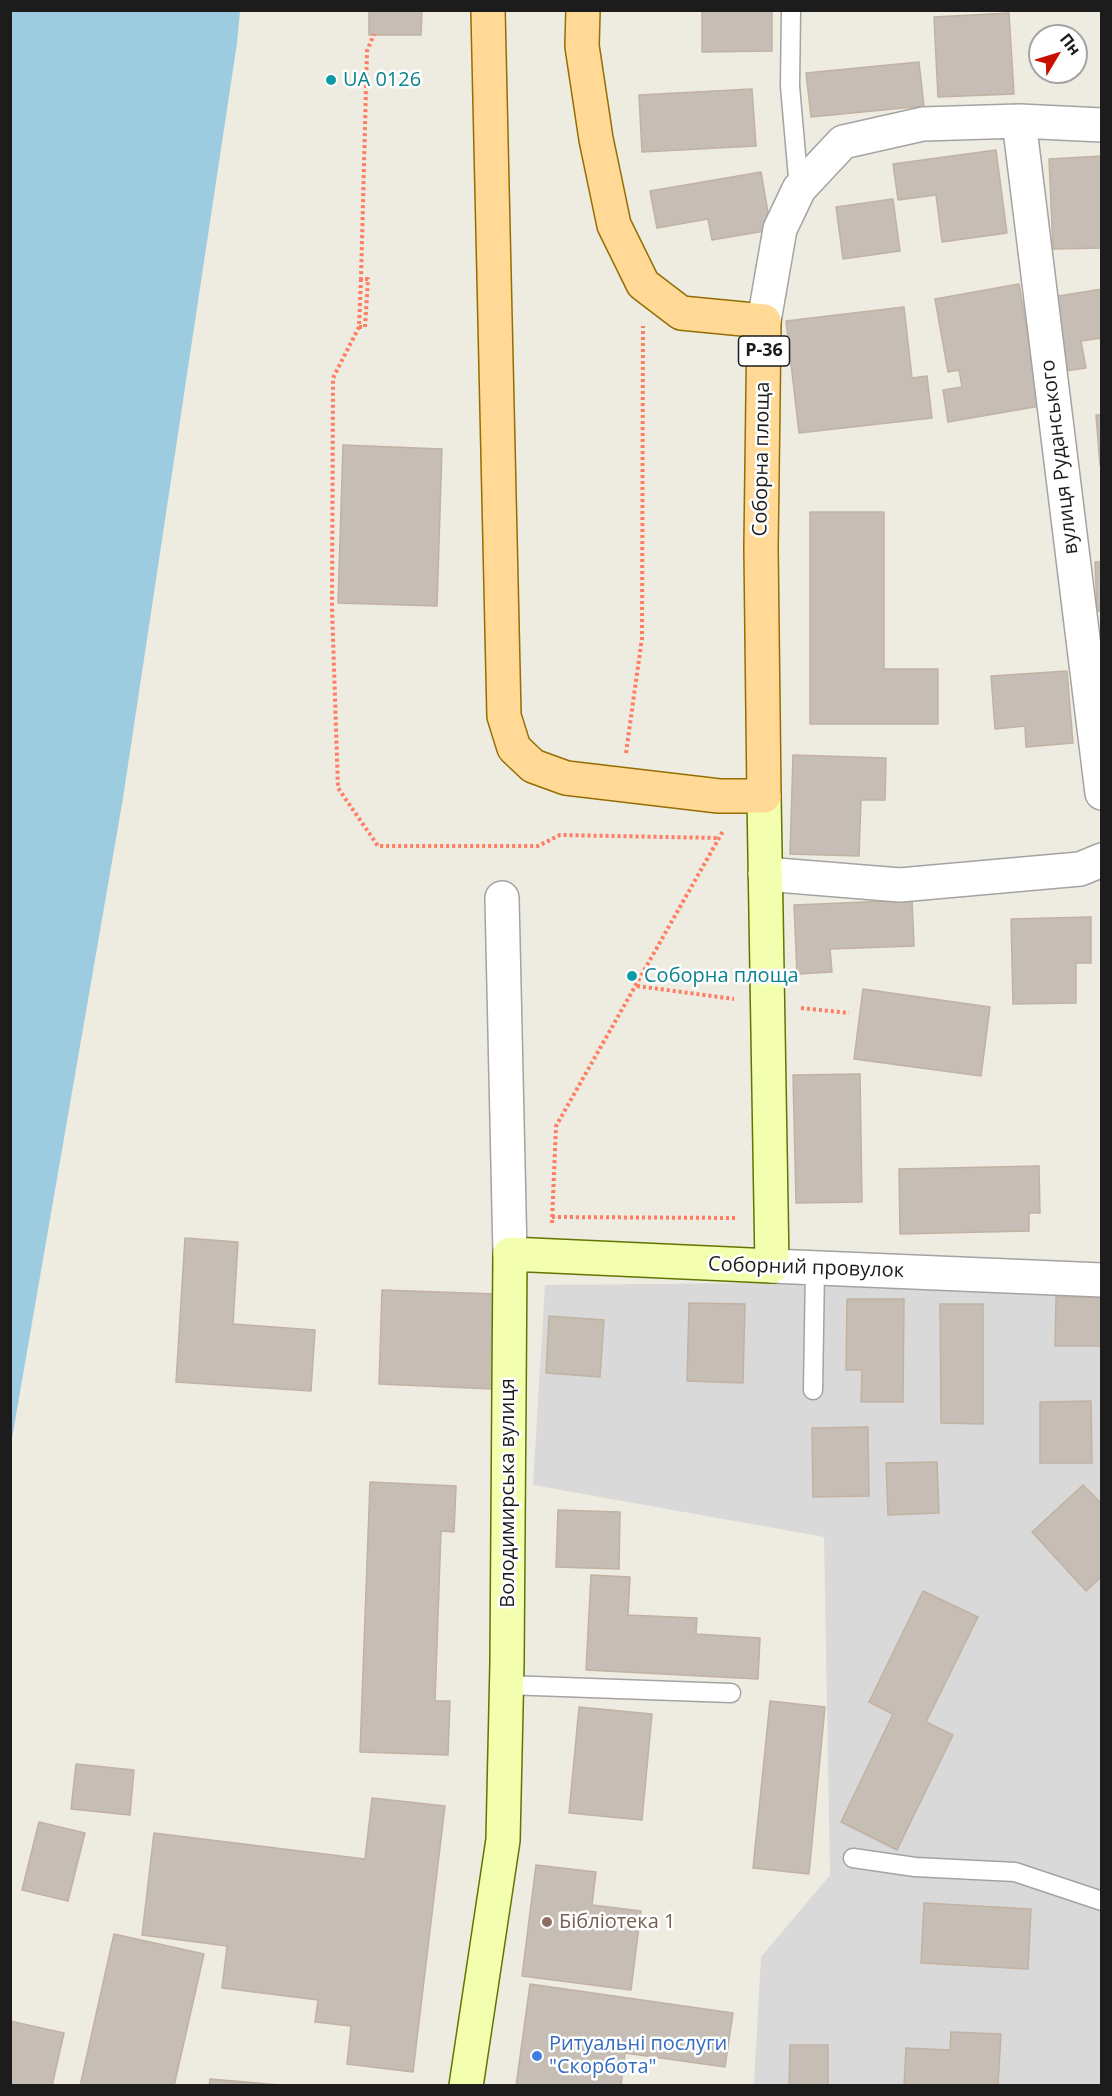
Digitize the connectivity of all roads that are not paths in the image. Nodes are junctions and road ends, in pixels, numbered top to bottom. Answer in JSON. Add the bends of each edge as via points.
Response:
{"nodes":[{"id":1,"x":488,"y":10,"type":"edge"},
{"id":2,"x":583,"y":10,"type":"edge"},
{"id":3,"x":791,"y":10,"type":"edge"},
{"id":4,"x":1019,"y":121,"type":"junction"},
{"id":5,"x":1101,"y":125,"type":"edge"},
{"id":6,"x":799,"y":189,"type":"junction"},
{"id":7,"x":764,"y":321,"type":"junction"},
{"id":8,"x":1101,"y":793,"type":"edge"},
{"id":9,"x":753,"y":796,"type":"junction"},
{"id":10,"x":1101,"y":860,"type":"edge"},
{"id":11,"x":765,"y":874,"type":"junction"},
{"id":12,"x":502,"y":898,"type":"dead end"},
{"id":13,"x":510,"y":1254,"type":"junction"},
{"id":14,"x":772,"y":1266,"type":"junction"},
{"id":15,"x":815,"y":1268,"type":"junction"},
{"id":16,"x":1101,"y":1280,"type":"edge"},
{"id":17,"x":813,"y":1390,"type":"dead end"},
{"id":18,"x":506,"y":1684,"type":"junction"},
{"id":19,"x":731,"y":1693,"type":"dead end"},
{"id":20,"x":853,"y":1858,"type":"dead end"},
{"id":21,"x":1101,"y":1900,"type":"edge"},
{"id":22,"x":466,"y":2085,"type":"edge"}],
"edges":[{"from":1,"to":9,"type":"main road","via":[[504,716],[514,748],[533,766],[566,778],[719,796]]},
{"from":2,"to":7,"type":"main road","number":"Р-36","via":[[584,58],[614,225],[643,284],[681,313]]},
{"from":3,"to":6,"type":"lane","via":[[790,86]]},
{"from":4,"to":5,"type":"street"},
{"from":4,"to":6,"type":"street","via":[[923,124],[843,142]]},
{"from":4,"to":8,"type":"street","name":"вулиця Руданського"},
{"from":6,"to":7,"type":"street","via":[[780,230]]},
{"from":7,"to":9,"type":"main road","name":"Соборна площа","number":"Р-36"},
{"from":9,"to":11,"type":"main road","name":"Соборна площа"},
{"from":10,"to":11,"type":"street","via":[[1080,869],[900,885]]},
{"from":11,"to":14,"type":"main road","name":"Соборна площа"},
{"from":12,"to":13,"type":"street","name":"Володимирська вулиця"},
{"from":13,"to":14,"type":"main road","name":"Соборний провулок"},
{"from":13,"to":18,"type":"main road","name":"Володимирська вулиця"},
{"from":14,"to":15,"type":"street","name":"Соборний провулок"},
{"from":15,"to":16,"type":"street","name":"Соборний провулок"},
{"from":15,"to":17,"type":"lane"},
{"from":18,"to":19,"type":"lane"},
{"from":18,"to":22,"type":"main road","name":"Володимирська вулиця","via":[[503,1840]]},
{"from":20,"to":21,"type":"lane","via":[[1015,1872]]}]}
